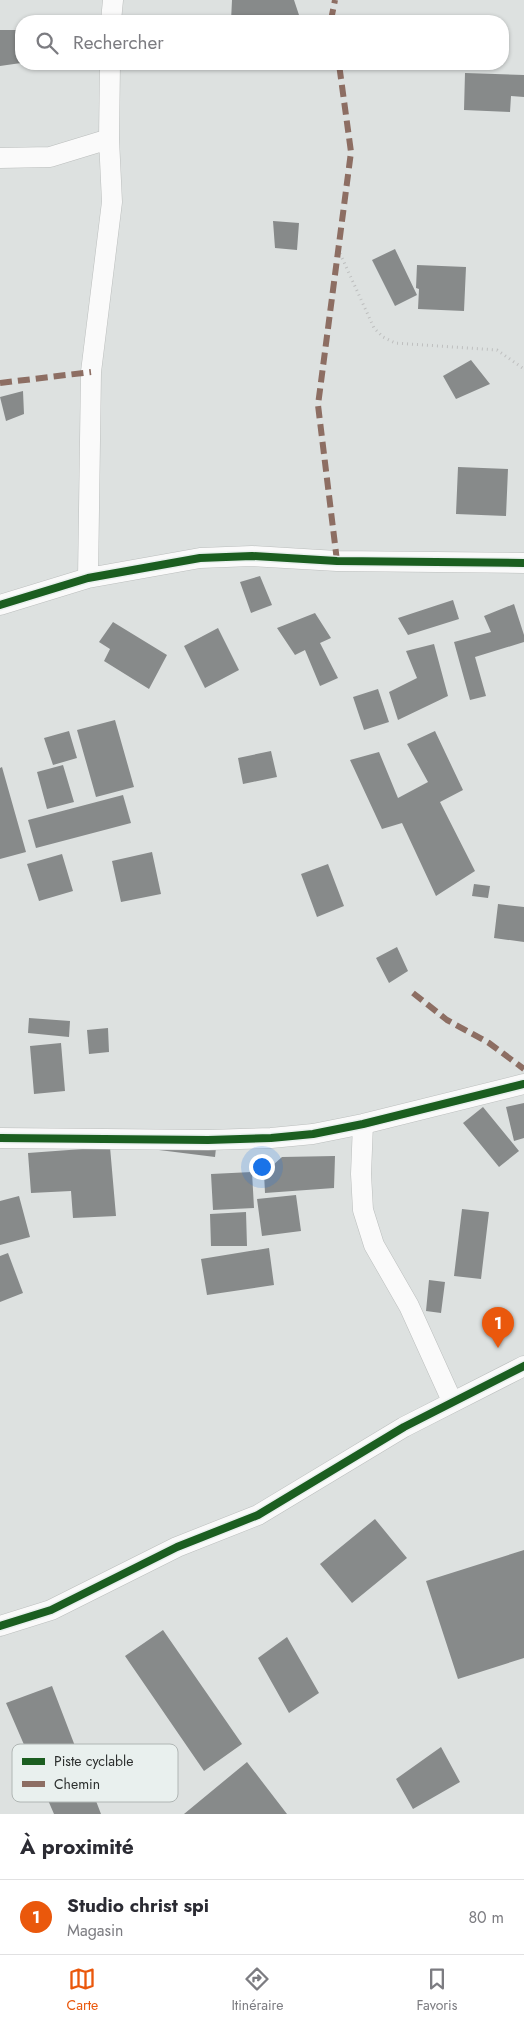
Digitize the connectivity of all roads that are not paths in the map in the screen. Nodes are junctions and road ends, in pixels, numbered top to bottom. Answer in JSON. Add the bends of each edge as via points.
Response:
{"nodes":[{"id":1,"x":113,"y":0,"type":"edge"},
{"id":2,"x":112,"y":15,"type":"edge"},
{"id":3,"x":110,"y":70,"type":"edge"},
{"id":4,"x":109,"y":139,"type":"junction"},
{"id":5,"x":0,"y":158,"type":"edge"},
{"id":6,"x":524,"y":563,"type":"edge"},
{"id":7,"x":88,"y":578,"type":"junction"},
{"id":8,"x":0,"y":605,"type":"edge"},
{"id":9,"x":524,"y":1084,"type":"edge"},
{"id":10,"x":363,"y":1124,"type":"junction"},
{"id":11,"x":0,"y":1138,"type":"edge"},
{"id":12,"x":524,"y":1366,"type":"edge"},
{"id":13,"x":452,"y":1401,"type":"junction"},
{"id":14,"x":0,"y":1626,"type":"edge"}],
"edges":[{"from":1,"to":2,"type":"street"},
{"from":3,"to":4,"type":"street"},
{"from":4,"to":5,"type":"street","via":[[50,157]]},
{"from":4,"to":7,"type":"street","via":[[112,202],[91,372]]},
{"from":6,"to":7,"type":"street","via":[[337,561],[252,556],[200,558]]},
{"from":7,"to":8,"type":"street"},
{"from":9,"to":10,"type":"street"},
{"from":10,"to":11,"type":"street","via":[[271,1138]]},
{"from":10,"to":13,"type":"street","via":[[363,1210],[371,1236],[409,1306]]},
{"from":12,"to":13,"type":"street"},
{"from":13,"to":14,"type":"street","via":[[404,1426],[258,1515],[177,1548],[51,1610]]}]}
